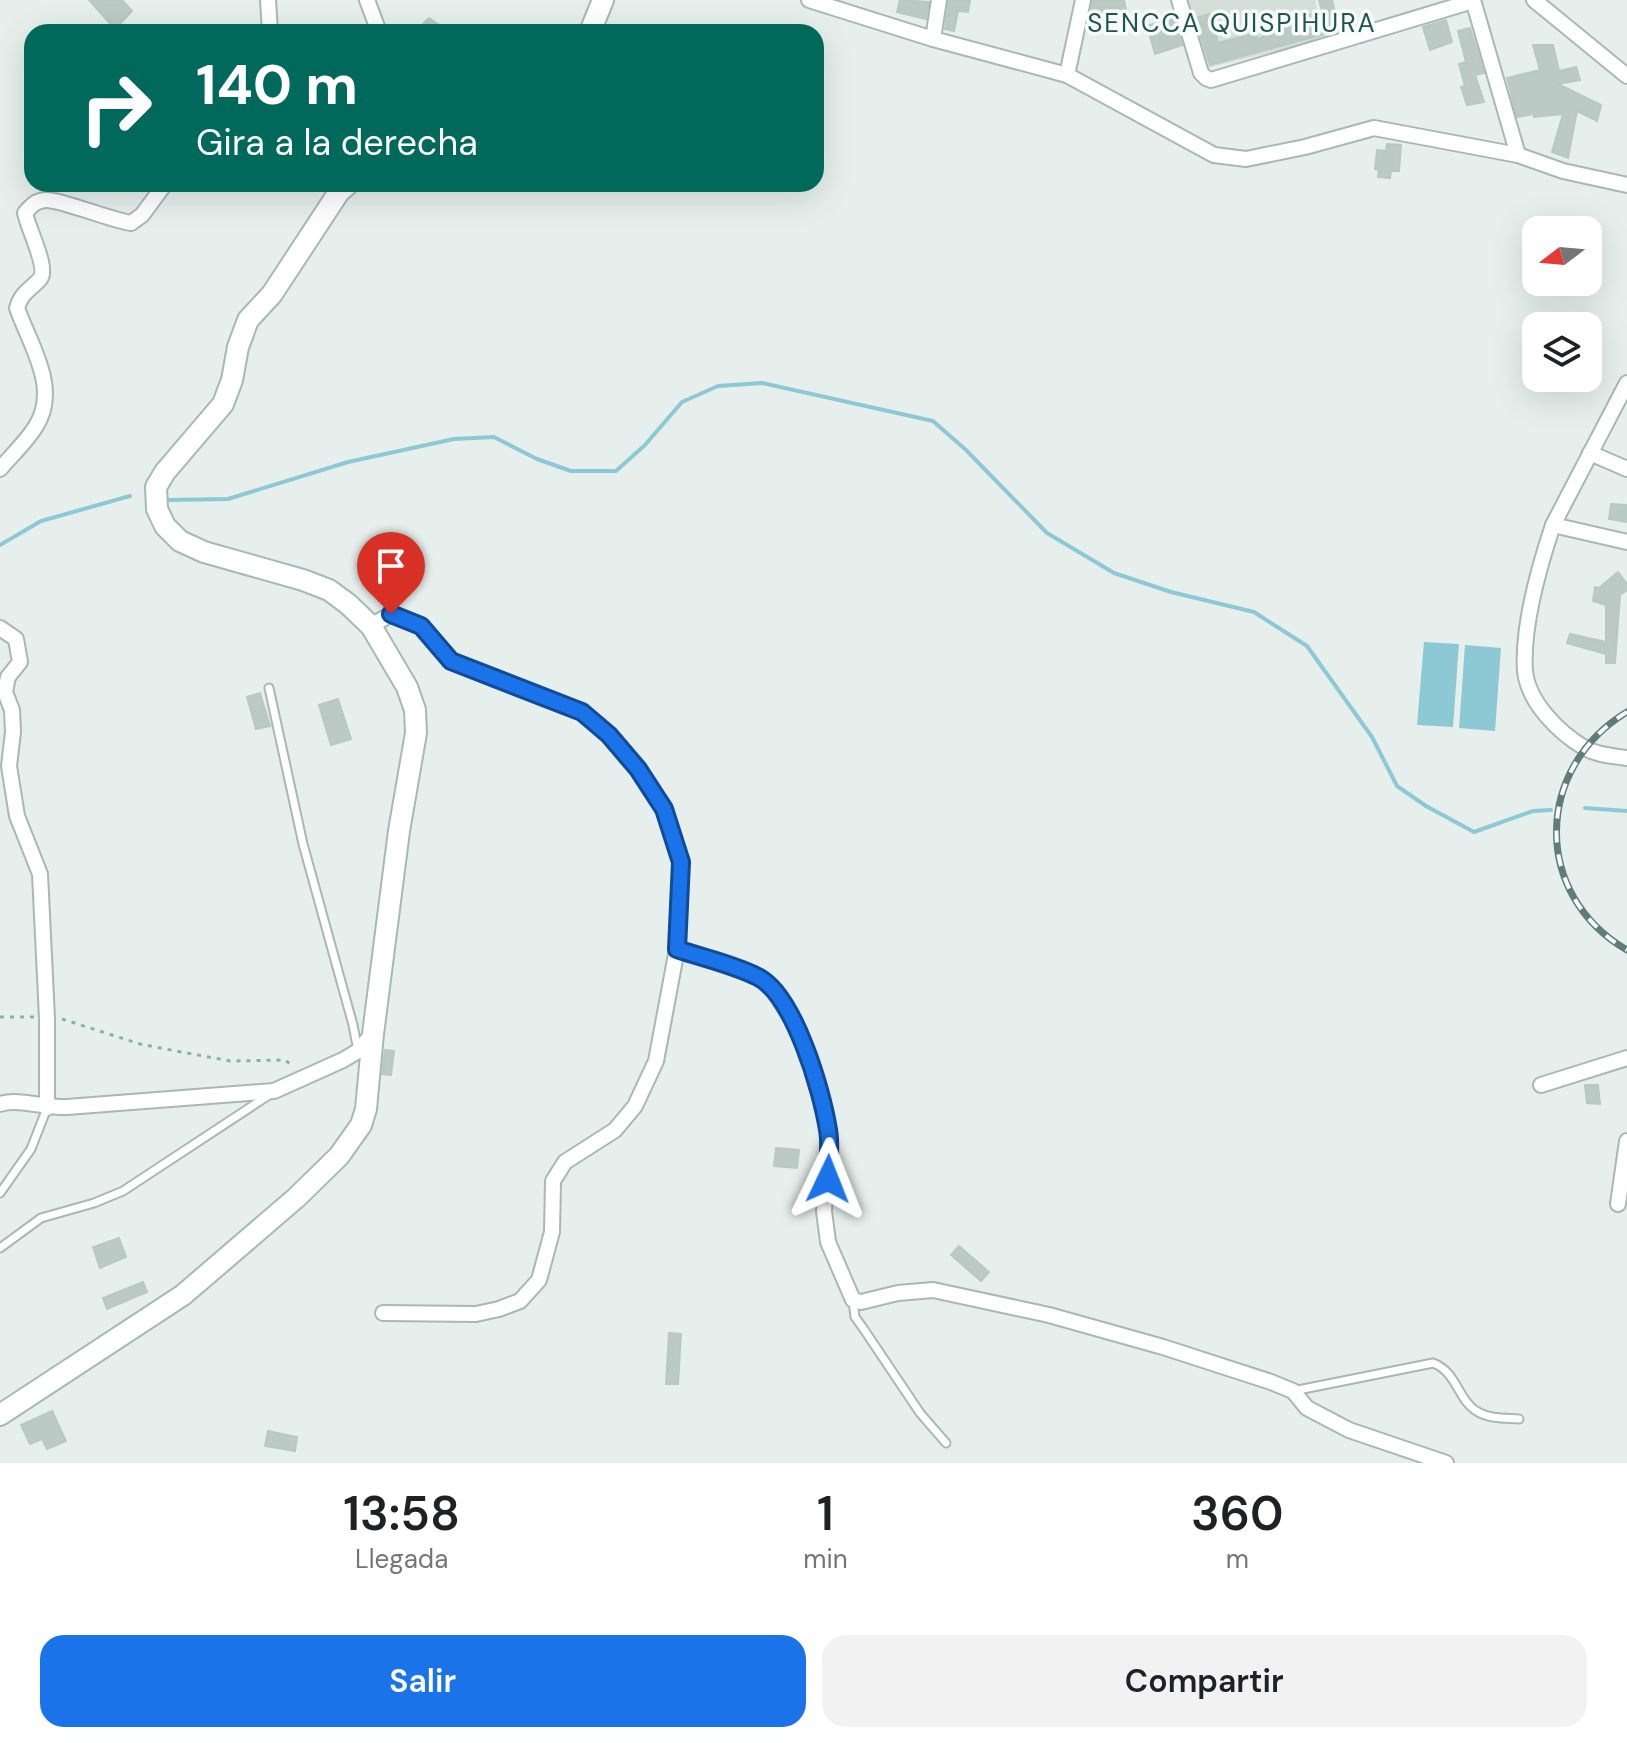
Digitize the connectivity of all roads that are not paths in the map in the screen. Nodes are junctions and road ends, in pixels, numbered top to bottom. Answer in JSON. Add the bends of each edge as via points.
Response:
{"nodes":[{"id":1,"x":268,"y":0,"type":"edge"},
{"id":2,"x":367,"y":0,"type":"edge"},
{"id":3,"x":603,"y":0,"type":"edge"},
{"id":4,"x":809,"y":0,"type":"edge"},
{"id":5,"x":939,"y":0,"type":"edge"},
{"id":6,"x":1083,"y":0,"type":"edge"},
{"id":7,"x":1179,"y":0,"type":"edge"},
{"id":8,"x":1473,"y":0,"type":"edge"},
{"id":9,"x":1534,"y":0,"type":"edge"},
{"id":10,"x":270,"y":24,"type":"edge"},
{"id":11,"x":376,"y":24,"type":"edge"},
{"id":12,"x":593,"y":24,"type":"edge"},
{"id":13,"x":933,"y":39,"type":"junction"},
{"id":14,"x":1067,"y":75,"type":"junction"},
{"id":15,"x":1627,"y":76,"type":"edge"},
{"id":16,"x":1518,"y":155,"type":"junction"},
{"id":17,"x":1627,"y":185,"type":"edge"},
{"id":18,"x":159,"y":192,"type":"edge"},
{"id":19,"x":339,"y":192,"type":"edge"},
{"id":20,"x":1627,"y":383,"type":"edge"},
{"id":21,"x":1590,"y":453,"type":"junction"},
{"id":22,"x":0,"y":469,"type":"edge"},
{"id":23,"x":1627,"y":469,"type":"edge"},
{"id":24,"x":1553,"y":525,"type":"junction"},
{"id":25,"x":1627,"y":542,"type":"edge"},
{"id":26,"x":371,"y":626,"type":"junction"},
{"id":27,"x":0,"y":628,"type":"edge"},
{"id":28,"x":269,"y":688,"type":"dead end"},
{"id":29,"x":1627,"y":758,"type":"edge"},
{"id":30,"x":677,"y":949,"type":"junction"},
{"id":31,"x":373,"y":1034,"type":"junction"},
{"id":32,"x":358,"y":1051,"type":"junction"},
{"id":33,"x":1627,"y":1058,"type":"edge"},
{"id":34,"x":1541,"y":1085,"type":"dead end"},
{"id":35,"x":274,"y":1091,"type":"junction"},
{"id":36,"x":0,"y":1104,"type":"edge"},
{"id":37,"x":47,"y":1108,"type":"junction"},
{"id":38,"x":1627,"y":1141,"type":"edge"},
{"id":39,"x":1625,"y":1163,"type":"edge"},
{"id":40,"x":0,"y":1193,"type":"edge"},
{"id":41,"x":1618,"y":1204,"type":"dead end"},
{"id":42,"x":0,"y":1248,"type":"edge"},
{"id":43,"x":853,"y":1300,"type":"junction"},
{"id":44,"x":383,"y":1313,"type":"dead end"},
{"id":45,"x":1293,"y":1391,"type":"junction"},
{"id":46,"x":0,"y":1415,"type":"edge"},
{"id":47,"x":1519,"y":1419,"type":"dead end"},
{"id":48,"x":946,"y":1443,"type":"dead end"},
{"id":49,"x":1446,"y":1463,"type":"edge"}],
"edges":[{"from":1,"to":10,"type":"street"},
{"from":2,"to":11,"type":"street"},
{"from":3,"to":12,"type":"main road"},
{"from":4,"to":13,"type":"street"},
{"from":5,"to":13,"type":"street"},
{"from":6,"to":14,"type":"street"},
{"from":7,"to":8,"type":"street","via":[[1201,73],[1211,80]]},
{"from":8,"to":16,"type":"street"},
{"from":9,"to":15,"type":"street"},
{"from":13,"to":14,"type":"street"},
{"from":14,"to":16,"type":"street","via":[[1214,155],[1246,159],[1374,128]]},
{"from":16,"to":17,"type":"street"},
{"from":18,"to":22,"type":"street","via":[[131,223],[48,199],[25,213],[44,267],[17,308],[46,392],[36,427]]},
{"from":19,"to":26,"type":"main road","via":[[272,294],[248,320],[223,404],[165,472],[156,487],[157,509],[180,541],[329,590]]},
{"from":20,"to":21,"type":"street"},
{"from":21,"to":23,"type":"street"},
{"from":21,"to":24,"type":"street"},
{"from":24,"to":25,"type":"street"},
{"from":24,"to":29,"type":"street","via":[[1535,577],[1525,674],[1534,698],[1556,726],[1586,749]]},
{"from":26,"to":30,"type":"street","via":[[391,614],[421,626],[451,661],[582,712],[609,735],[664,809],[681,862]]},
{"from":26,"to":31,"type":"main road","via":[[407,687],[416,733]]},
{"from":27,"to":37,"type":"street","via":[[16,639],[20,662],[8,677],[5,692],[12,710],[9,766],[17,816],[40,874]]},
{"from":28,"to":32,"type":"lane","via":[[303,844]]},
{"from":30,"to":43,"type":"street","via":[[760,977],[796,1026],[829,1132],[824,1211],[828,1242]]},
{"from":30,"to":44,"type":"street","via":[[656,1061],[635,1106],[615,1130],[565,1162],[553,1181],[552,1232],[539,1280],[520,1301],[476,1314]]},
{"from":31,"to":32,"type":"street"},
{"from":31,"to":46,"type":"main road","via":[[366,1109],[339,1156],[183,1295]]},
{"from":32,"to":35,"type":"street"},
{"from":33,"to":34,"type":"street"},
{"from":35,"to":37,"type":"street"},
{"from":35,"to":42,"type":"lane","via":[[123,1191],[41,1218]]},
{"from":36,"to":37,"type":"street"},
{"from":37,"to":40,"type":"lane","via":[[31,1149]]},
{"from":38,"to":39,"type":"street"},
{"from":39,"to":41,"type":"street"},
{"from":43,"to":45,"type":"street","via":[[933,1290],[948,1293],[1163,1347]]},
{"from":43,"to":48,"type":"lane","via":[[855,1317]]},
{"from":45,"to":47,"type":"lane","via":[[1433,1363],[1454,1378],[1483,1415]]},
{"from":45,"to":49,"type":"street","via":[[1307,1408],[1349,1430]]}]}
